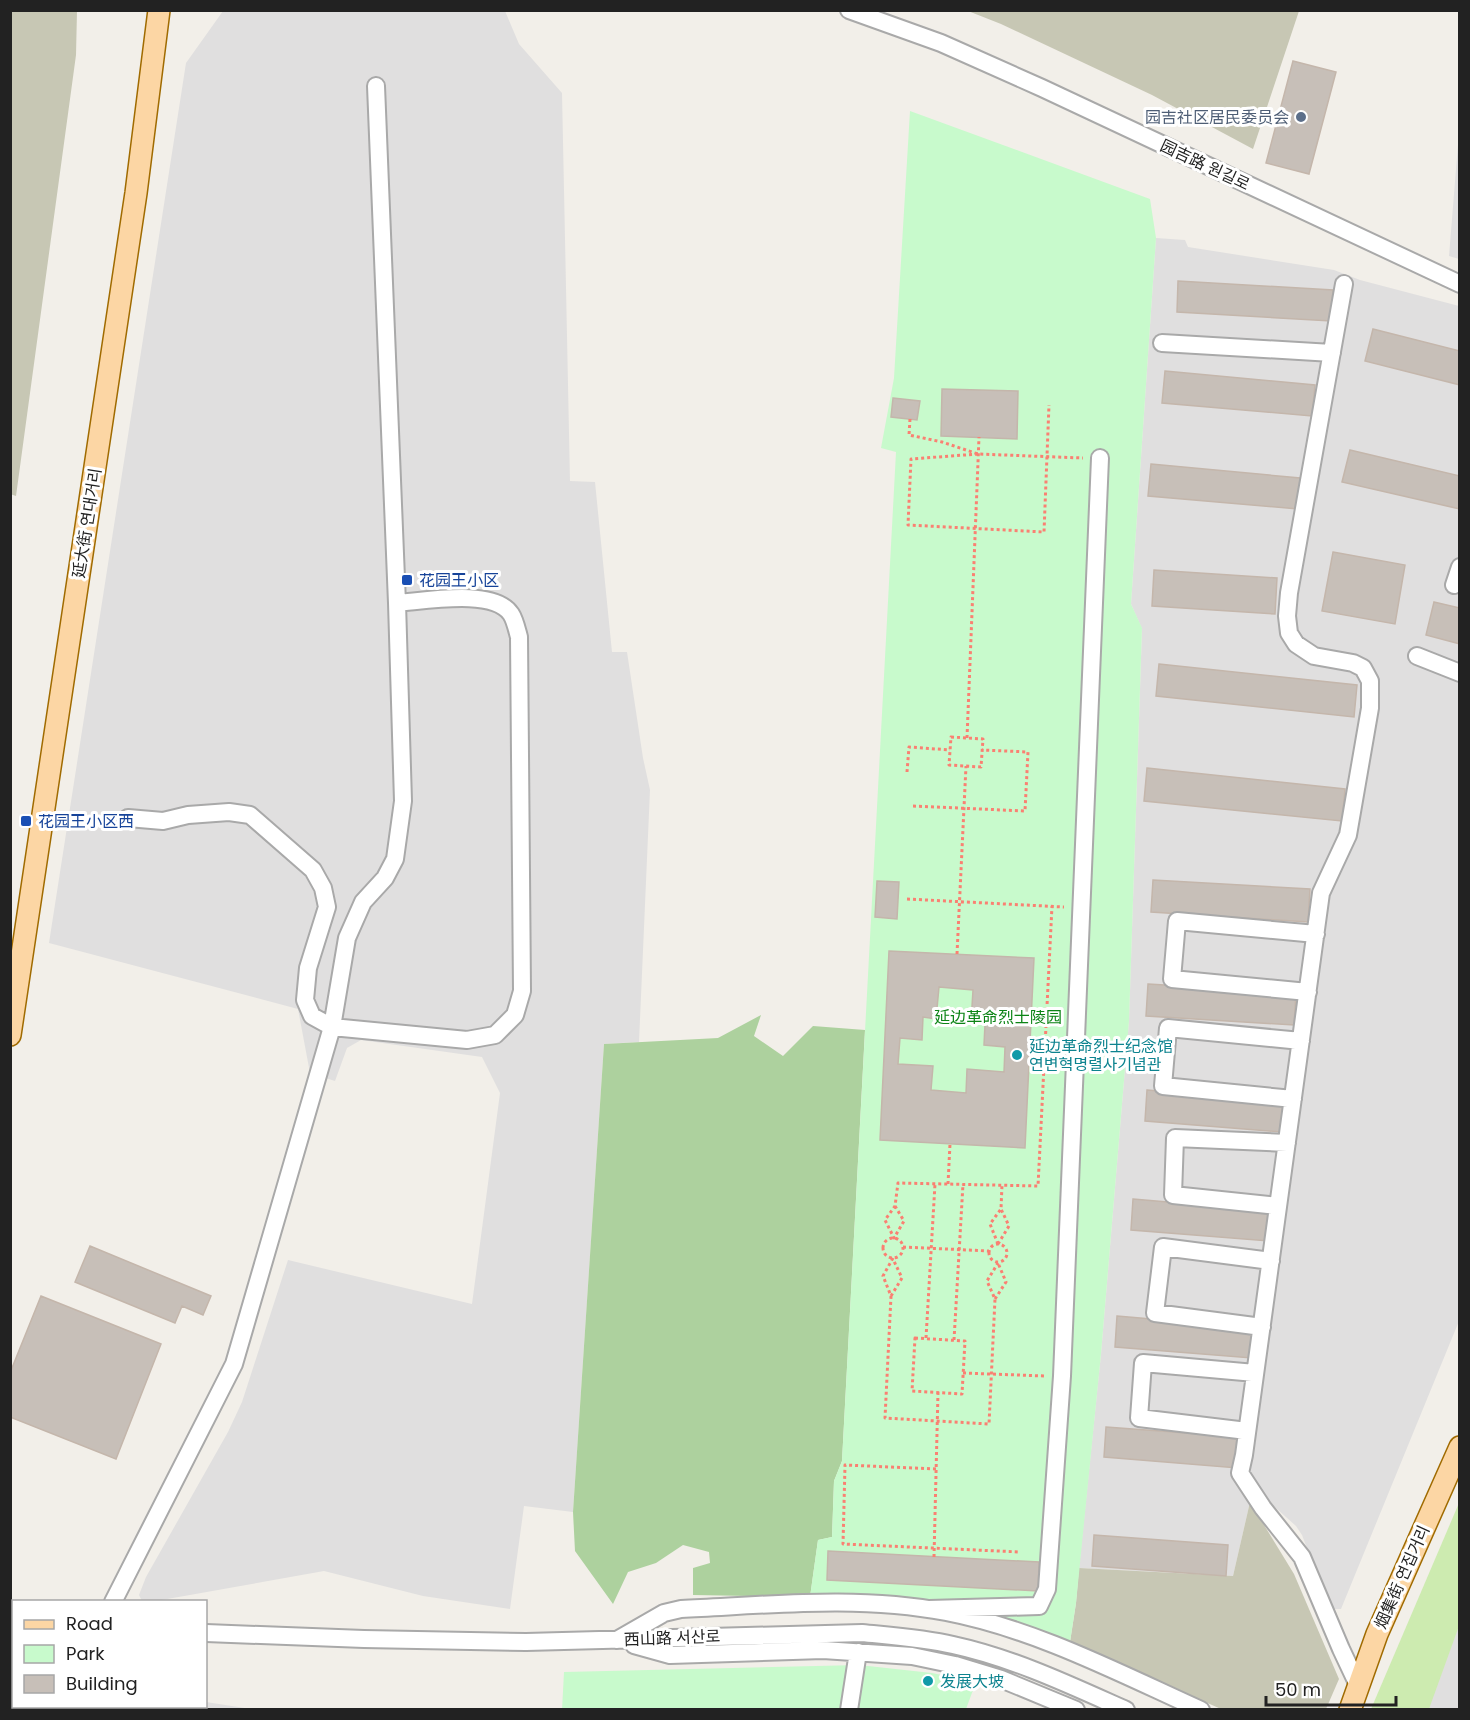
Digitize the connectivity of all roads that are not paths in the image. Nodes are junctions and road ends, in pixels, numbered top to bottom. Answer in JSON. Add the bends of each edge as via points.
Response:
{"nodes":[{"id":1,"x":159,"y":10,"type":"edge"},
{"id":2,"x":849,"y":10,"type":"edge"},
{"id":3,"x":376,"y":86,"type":"dead end"},
{"id":4,"x":1344,"y":284,"type":"dead end"},
{"id":5,"x":1460,"y":284,"type":"edge"},
{"id":6,"x":1162,"y":343,"type":"dead end"},
{"id":7,"x":1332,"y":353,"type":"junction"},
{"id":8,"x":1100,"y":459,"type":"road end"},
{"id":9,"x":1460,"y":567,"type":"edge"},
{"id":10,"x":1454,"y":585,"type":"dead end"},
{"id":11,"x":397,"y":603,"type":"junction"},
{"id":12,"x":1417,"y":656,"type":"dead end"},
{"id":13,"x":1460,"y":674,"type":"edge"},
{"id":14,"x":128,"y":818,"type":"dead end"},
{"id":15,"x":1316,"y":934,"type":"junction"},
{"id":16,"x":1308,"y":992,"type":"junction"},
{"id":17,"x":332,"y":1027,"type":"junction"},
{"id":18,"x":10,"y":1035,"type":"edge"},
{"id":19,"x":1301,"y":1041,"type":"junction"},
{"id":20,"x":1293,"y":1099,"type":"junction"},
{"id":21,"x":1287,"y":1143,"type":"junction"},
{"id":22,"x":1278,"y":1206,"type":"junction"},
{"id":23,"x":1271,"y":1261,"type":"junction"},
{"id":24,"x":1262,"y":1327,"type":"junction"},
{"id":25,"x":1255,"y":1373,"type":"junction"},
{"id":26,"x":1247,"y":1431,"type":"junction"},
{"id":27,"x":1460,"y":1447,"type":"edge"},
{"id":28,"x":114,"y":1600,"type":"edge"},
{"id":29,"x":929,"y":1609,"type":"junction"},
{"id":30,"x":207,"y":1633,"type":"edge"},
{"id":31,"x":615,"y":1641,"type":"junction"},
{"id":32,"x":858,"y":1652,"type":"junction"},
{"id":33,"x":1358,"y":1685,"type":"junction"},
{"id":34,"x":849,"y":1710,"type":"edge"},
{"id":35,"x":1076,"y":1710,"type":"edge"},
{"id":36,"x":1126,"y":1710,"type":"edge"},
{"id":37,"x":1202,"y":1710,"type":"edge"},
{"id":38,"x":1350,"y":1710,"type":"edge"}],
"edges":[{"from":1,"to":18,"type":"main road","name":"延大街 연대거리","via":[[136,193]]},
{"from":2,"to":5,"type":"street","name":"园吉路 원길로","via":[[941,43],[1042,88]]},
{"from":3,"to":11,"type":"street"},
{"from":4,"to":7,"type":"street"},
{"from":6,"to":7,"type":"street"},
{"from":7,"to":15,"type":"street","via":[[1287,616],[1289,633],[1303,650],[1364,668],[1370,681],[1370,708],[1348,835],[1321,893]]},
{"from":8,"to":29,"type":"street","via":[[1062,1376],[1047,1589],[1039,1606]]},
{"from":9,"to":10,"type":"street"},
{"from":11,"to":17,"type":"street","via":[[403,801],[395,859],[385,878],[363,902],[347,938]]},
{"from":11,"to":17,"type":"street","via":[[476,598],[497,602],[511,614],[519,637],[522,991],[515,1015],[495,1035],[467,1040]]},
{"from":12,"to":13,"type":"street"},
{"from":14,"to":17,"type":"street","via":[[163,821],[229,812],[250,815],[313,870],[327,907],[308,968],[305,1000],[312,1016]]},
{"from":15,"to":16,"type":"street"},
{"from":15,"to":16,"type":"street","via":[[1177,921],[1172,979]]},
{"from":16,"to":19,"type":"street"},
{"from":17,"to":28,"type":"street","via":[[234,1364]]},
{"from":19,"to":20,"type":"street"},
{"from":19,"to":20,"type":"street","via":[[1168,1028],[1162,1086]]},
{"from":20,"to":21,"type":"street"},
{"from":21,"to":22,"type":"street"},
{"from":21,"to":22,"type":"street","via":[[1175,1138],[1173,1195]]},
{"from":22,"to":23,"type":"street"},
{"from":23,"to":24,"type":"street"},
{"from":23,"to":24,"type":"street","via":[[1163,1247],[1155,1312]]},
{"from":24,"to":25,"type":"street"},
{"from":25,"to":26,"type":"street"},
{"from":25,"to":26,"type":"street","via":[[1143,1363],[1139,1418]]},
{"from":26,"to":33,"type":"street","via":[[1240,1473],[1302,1557]]},
{"from":27,"to":33,"type":"main road","name":"烟集街 연집거리"},
{"from":29,"to":31,"type":"street","via":[[815,1603],[681,1609],[664,1613]]},
{"from":29,"to":37,"type":"street","via":[[984,1620],[1036,1637]]},
{"from":30,"to":31,"type":"street","name":"西山路 서산로"},
{"from":31,"to":32,"type":"street","via":[[670,1655]]},
{"from":31,"to":36,"type":"street","name":"西山路 서산로","via":[[813,1633],[908,1637],[991,1655]]},
{"from":32,"to":34,"type":"street"},
{"from":32,"to":35,"type":"street","via":[[912,1656],[955,1665]]},
{"from":33,"to":38,"type":"main road","name":"烟集街 연집거리"}]}
